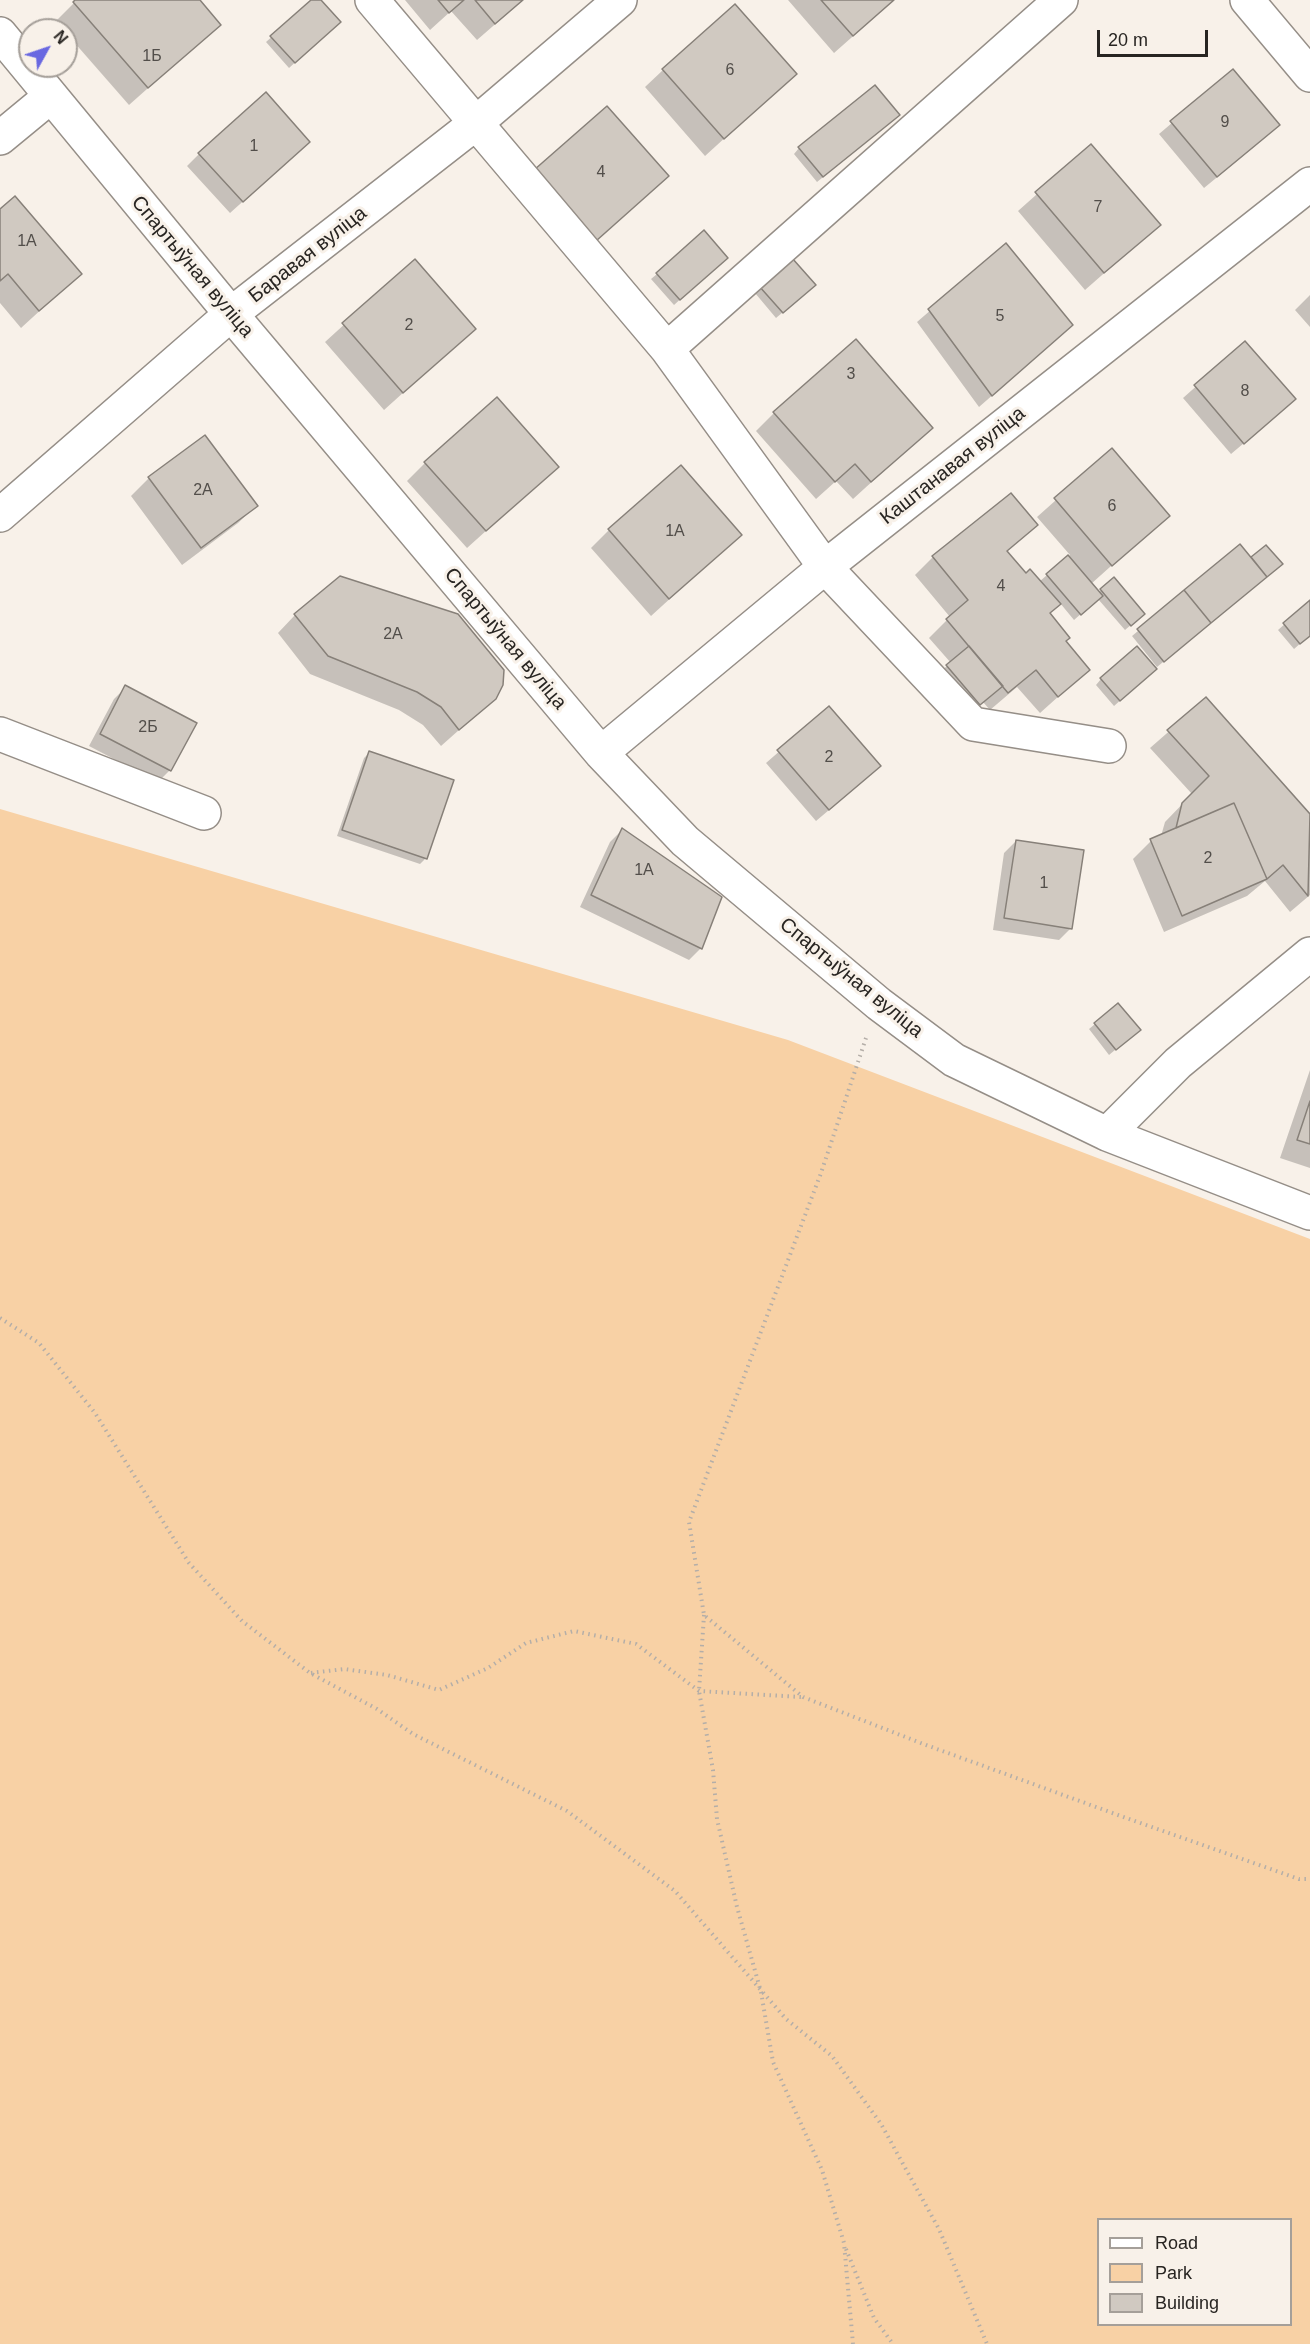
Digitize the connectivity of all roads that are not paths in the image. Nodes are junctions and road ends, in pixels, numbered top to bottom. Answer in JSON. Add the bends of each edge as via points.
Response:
{"nodes":[{"id":1,"x":372,"y":0,"type":"edge"},
{"id":2,"x":620,"y":0,"type":"edge"},
{"id":3,"x":1060,"y":0,"type":"edge"},
{"id":4,"x":1247,"y":0,"type":"edge"},
{"id":5,"x":0,"y":34,"type":"edge"},
{"id":6,"x":1310,"y":75,"type":"edge"},
{"id":7,"x":51,"y":96,"type":"junction"},
{"id":8,"x":476,"y":123,"type":"junction"},
{"id":9,"x":0,"y":138,"type":"edge"},
{"id":10,"x":1310,"y":184,"type":"edge"},
{"id":11,"x":231,"y":315,"type":"junction"},
{"id":12,"x":667,"y":350,"type":"junction"},
{"id":13,"x":0,"y":515,"type":"edge"},
{"id":14,"x":825,"y":567,"type":"junction"},
{"id":15,"x":0,"y":734,"type":"edge"},
{"id":16,"x":1109,"y":746,"type":"dead end"},
{"id":17,"x":601,"y":753,"type":"junction"},
{"id":18,"x":204,"y":813,"type":"dead end"},
{"id":19,"x":1310,"y":954,"type":"edge"},
{"id":20,"x":1107,"y":1134,"type":"junction"},
{"id":21,"x":1310,"y":1213,"type":"edge"}],
"edges":[{"from":1,"to":8,"type":"street"},
{"from":2,"to":8,"type":"street","name":"Баравая вуліца"},
{"from":3,"to":12,"type":"street"},
{"from":4,"to":6,"type":"street"},
{"from":5,"to":7,"type":"street","name":"Спартыўная вуліца"},
{"from":7,"to":9,"type":"street"},
{"from":7,"to":11,"type":"street","name":"Спартыўная вуліца"},
{"from":8,"to":11,"type":"street","name":"Баравая вуліца"},
{"from":8,"to":12,"type":"street"},
{"from":10,"to":14,"type":"street","name":"Каштанавая вуліца"},
{"from":11,"to":13,"type":"street","name":"Баравая вуліца"},
{"from":11,"to":17,"type":"street","name":"Спартыўная вуліца"},
{"from":12,"to":14,"type":"street"},
{"from":14,"to":16,"type":"street","via":[[973,724]]},
{"from":14,"to":17,"type":"street","name":"Каштанавая вуліца"},
{"from":15,"to":18,"type":"street"},
{"from":17,"to":20,"type":"street","name":"Спартыўная вуліца","via":[[685,841],[879,1004],[954,1060]]},
{"from":19,"to":20,"type":"street","via":[[1178,1063]]},
{"from":20,"to":21,"type":"street","name":"Спартыўная вуліца"}]}
